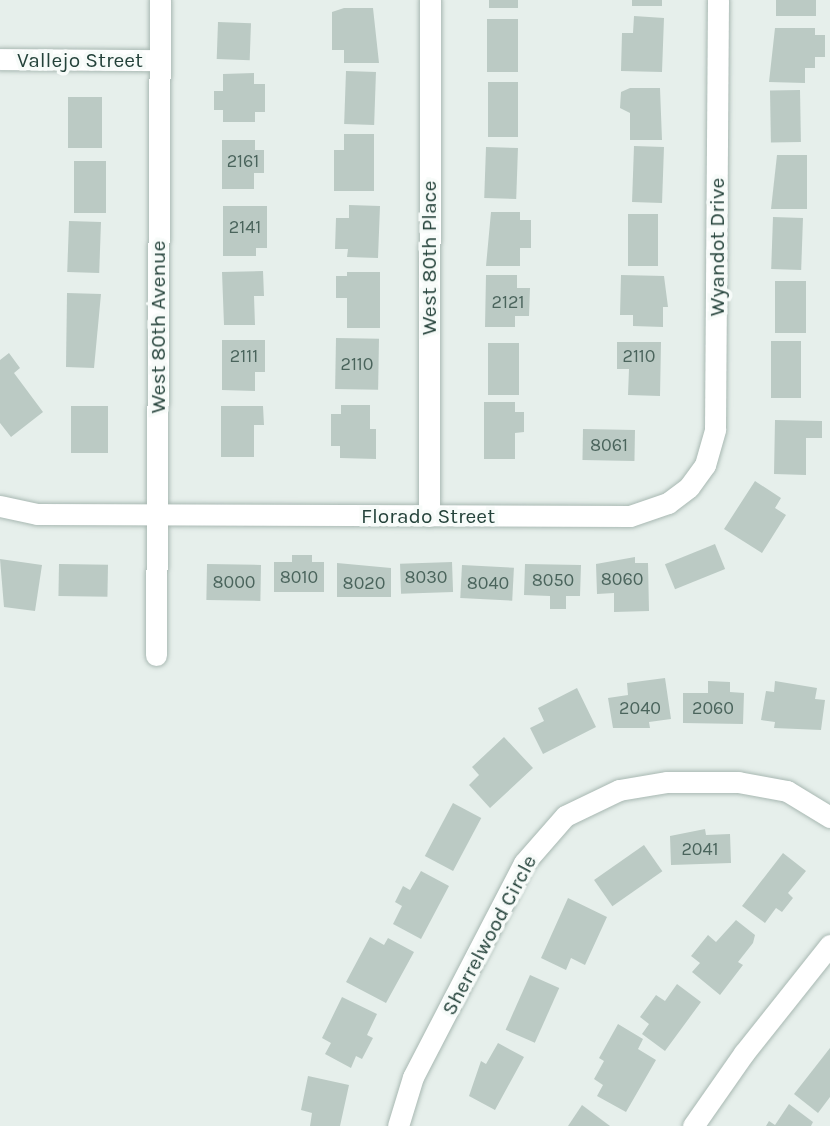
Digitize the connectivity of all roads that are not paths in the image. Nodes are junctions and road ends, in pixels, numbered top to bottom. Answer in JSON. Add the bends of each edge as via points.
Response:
{"nodes":[{"id":1,"x":160,"y":0,"type":"edge"},
{"id":2,"x":430,"y":0,"type":"edge"},
{"id":3,"x":718,"y":0,"type":"edge"},
{"id":4,"x":0,"y":59,"type":"edge"},
{"id":5,"x":159,"y":60,"type":"junction"},
{"id":6,"x":689,"y":486,"type":"joint"},
{"id":7,"x":0,"y":506,"type":"edge"},
{"id":8,"x":158,"y":515,"type":"junction"},
{"id":9,"x":429,"y":516,"type":"junction"},
{"id":10,"x":156,"y":655,"type":"dead end"},
{"id":11,"x":830,"y":817,"type":"edge"},
{"id":12,"x":830,"y":945,"type":"edge"},
{"id":13,"x":398,"y":1126,"type":"edge"},
{"id":14,"x":693,"y":1126,"type":"edge"}],
"edges":[{"from":1,"to":5,"type":"street","name":"West 80th Avenue"},
{"from":2,"to":9,"type":"street","name":"West 80th Place"},
{"from":3,"to":6,"type":"street","name":"Wyandot Drive","via":[[715,429],[705,465]]},
{"from":4,"to":5,"type":"street","name":"Vallejo Street"},
{"from":5,"to":8,"type":"street","name":"West 80th Avenue"},
{"from":6,"to":9,"type":"street","name":"Florado Street","via":[[668,503],[629,516]]},
{"from":7,"to":8,"type":"street","name":"Florado Street","via":[[37,514]]},
{"from":8,"to":9,"type":"street","name":"Florado Street"},
{"from":8,"to":10,"type":"street","name":"West 80th Avenue"},
{"from":11,"to":13,"type":"street","name":"Sherrelwood Circle","via":[[787,791],[738,782],[619,790],[565,816],[524,863],[413,1077]]},
{"from":12,"to":14,"type":"street"}]}
